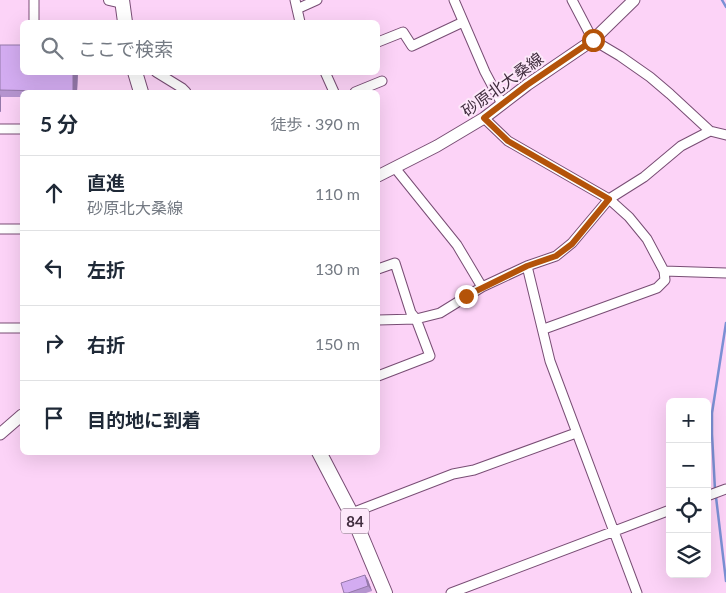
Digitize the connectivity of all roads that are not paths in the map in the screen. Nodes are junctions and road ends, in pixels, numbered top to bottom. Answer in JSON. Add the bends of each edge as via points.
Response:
{"nodes":[{"id":1,"x":34,"y":0,"type":"edge"},
{"id":2,"x":317,"y":0,"type":"edge"},
{"id":3,"x":454,"y":0,"type":"edge"},
{"id":4,"x":572,"y":0,"type":"edge"},
{"id":5,"x":634,"y":0,"type":"edge"},
{"id":6,"x":121,"y":1,"type":"edge"},
{"id":7,"x":296,"y":4,"type":"edge"},
{"id":8,"x":34,"y":20,"type":"edge"},
{"id":9,"x":125,"y":20,"type":"edge"},
{"id":10,"x":300,"y":20,"type":"edge"},
{"id":11,"x":463,"y":22,"type":"junction"},
{"id":12,"x":593,"y":40,"type":"junction"},
{"id":13,"x":380,"y":41,"type":"edge"},
{"id":14,"x":136,"y":75,"type":"edge"},
{"id":15,"x":161,"y":75,"type":"edge"},
{"id":16,"x":326,"y":75,"type":"edge"},
{"id":17,"x":382,"y":81,"type":"dead end"},
{"id":18,"x":140,"y":90,"type":"edge"},
{"id":19,"x":184,"y":90,"type":"edge"},
{"id":20,"x":333,"y":90,"type":"edge"},
{"id":21,"x":361,"y":90,"type":"edge"},
{"id":22,"x":502,"y":104,"type":"junction"},
{"id":23,"x":484,"y":118,"type":"junction"},
{"id":24,"x":0,"y":129,"type":"edge"},
{"id":25,"x":20,"y":130,"type":"edge"},
{"id":26,"x":710,"y":131,"type":"junction"},
{"id":27,"x":726,"y":134,"type":"edge"},
{"id":28,"x":395,"y":168,"type":"junction"},
{"id":29,"x":380,"y":174,"type":"edge"},
{"id":30,"x":609,"y":199,"type":"junction"},
{"id":31,"x":0,"y":229,"type":"edge"},
{"id":32,"x":20,"y":229,"type":"edge"},
{"id":33,"x":527,"y":266,"type":"junction"},
{"id":34,"x":380,"y":268,"type":"edge"},
{"id":35,"x":664,"y":272,"type":"junction"},
{"id":36,"x":726,"y":273,"type":"edge"},
{"id":37,"x":482,"y":287,"type":"junction"},
{"id":38,"x":416,"y":319,"type":"junction"},
{"id":39,"x":380,"y":320,"type":"edge"},
{"id":40,"x":0,"y":328,"type":"edge"},
{"id":41,"x":20,"y":328,"type":"edge"},
{"id":42,"x":544,"y":329,"type":"junction"},
{"id":43,"x":380,"y":375,"type":"edge"},
{"id":44,"x":20,"y":417,"type":"edge"},
{"id":45,"x":576,"y":433,"type":"junction"},
{"id":46,"x":0,"y":434,"type":"edge"},
{"id":47,"x":321,"y":455,"type":"edge"},
{"id":48,"x":726,"y":489,"type":"edge"},
{"id":49,"x":711,"y":495,"type":"edge"},
{"id":50,"x":666,"y":512,"type":"edge"},
{"id":51,"x":352,"y":514,"type":"junction"},
{"id":52,"x":614,"y":531,"type":"junction"},
{"id":53,"x":384,"y":593,"type":"edge"},
{"id":54,"x":451,"y":593,"type":"edge"},
{"id":55,"x":637,"y":593,"type":"edge"}],
"edges":[{"from":1,"to":8,"type":"street"},
{"from":2,"to":7,"type":"street"},
{"from":3,"to":11,"type":"street"},
{"from":4,"to":12,"type":"street"},
{"from":5,"to":12,"type":"main road","name":"砂原北大桑線"},
{"from":6,"to":9,"type":"main road"},
{"from":7,"to":10,"type":"street"},
{"from":11,"to":13,"type":"street","via":[[412,46],[403,32]]},
{"from":11,"to":22,"type":"street"},
{"from":12,"to":22,"type":"main road","name":"砂原北大桑線"},
{"from":12,"to":26,"type":"street","via":[[650,77]]},
{"from":14,"to":18,"type":"main road"},
{"from":15,"to":19,"type":"street"},
{"from":16,"to":20,"type":"street"},
{"from":17,"to":21,"type":"street"},
{"from":22,"to":23,"type":"main road","name":"砂原北大桑線"},
{"from":23,"to":28,"type":"main road","name":"砂原北大桑線"},
{"from":23,"to":30,"type":"street","via":[[508,141]]},
{"from":24,"to":25,"type":"street"},
{"from":26,"to":27,"type":"street"},
{"from":26,"to":30,"type":"street","via":[[681,146],[644,177]]},
{"from":28,"to":29,"type":"main road","name":"砂原北大桑線"},
{"from":28,"to":37,"type":"street","via":[[457,245]]},
{"from":30,"to":33,"type":"street","via":[[572,244],[556,256]]},
{"from":30,"to":35,"type":"street","via":[[630,217],[647,239]]},
{"from":31,"to":32,"type":"street"},
{"from":33,"to":37,"type":"street"},
{"from":33,"to":42,"type":"street"},
{"from":34,"to":38,"type":"street","via":[[395,263],[411,313]]},
{"from":35,"to":36,"type":"street"},
{"from":35,"to":42,"type":"street","via":[[665,280],[658,288]]},
{"from":37,"to":38,"type":"street","via":[[440,313]]},
{"from":38,"to":39,"type":"street"},
{"from":38,"to":43,"type":"street","via":[[430,356]]},
{"from":40,"to":41,"type":"street"},
{"from":42,"to":45,"type":"street","via":[[550,361]]},
{"from":44,"to":46,"type":"main road"},
{"from":45,"to":51,"type":"street","via":[[474,470],[453,474]]},
{"from":45,"to":52,"type":"street"},
{"from":47,"to":51,"type":"main road","number":"84"},
{"from":48,"to":49,"type":"street"},
{"from":50,"to":52,"type":"street"},
{"from":51,"to":53,"type":"main road","number":"84"},
{"from":52,"to":54,"type":"street"},
{"from":52,"to":55,"type":"street"}]}
